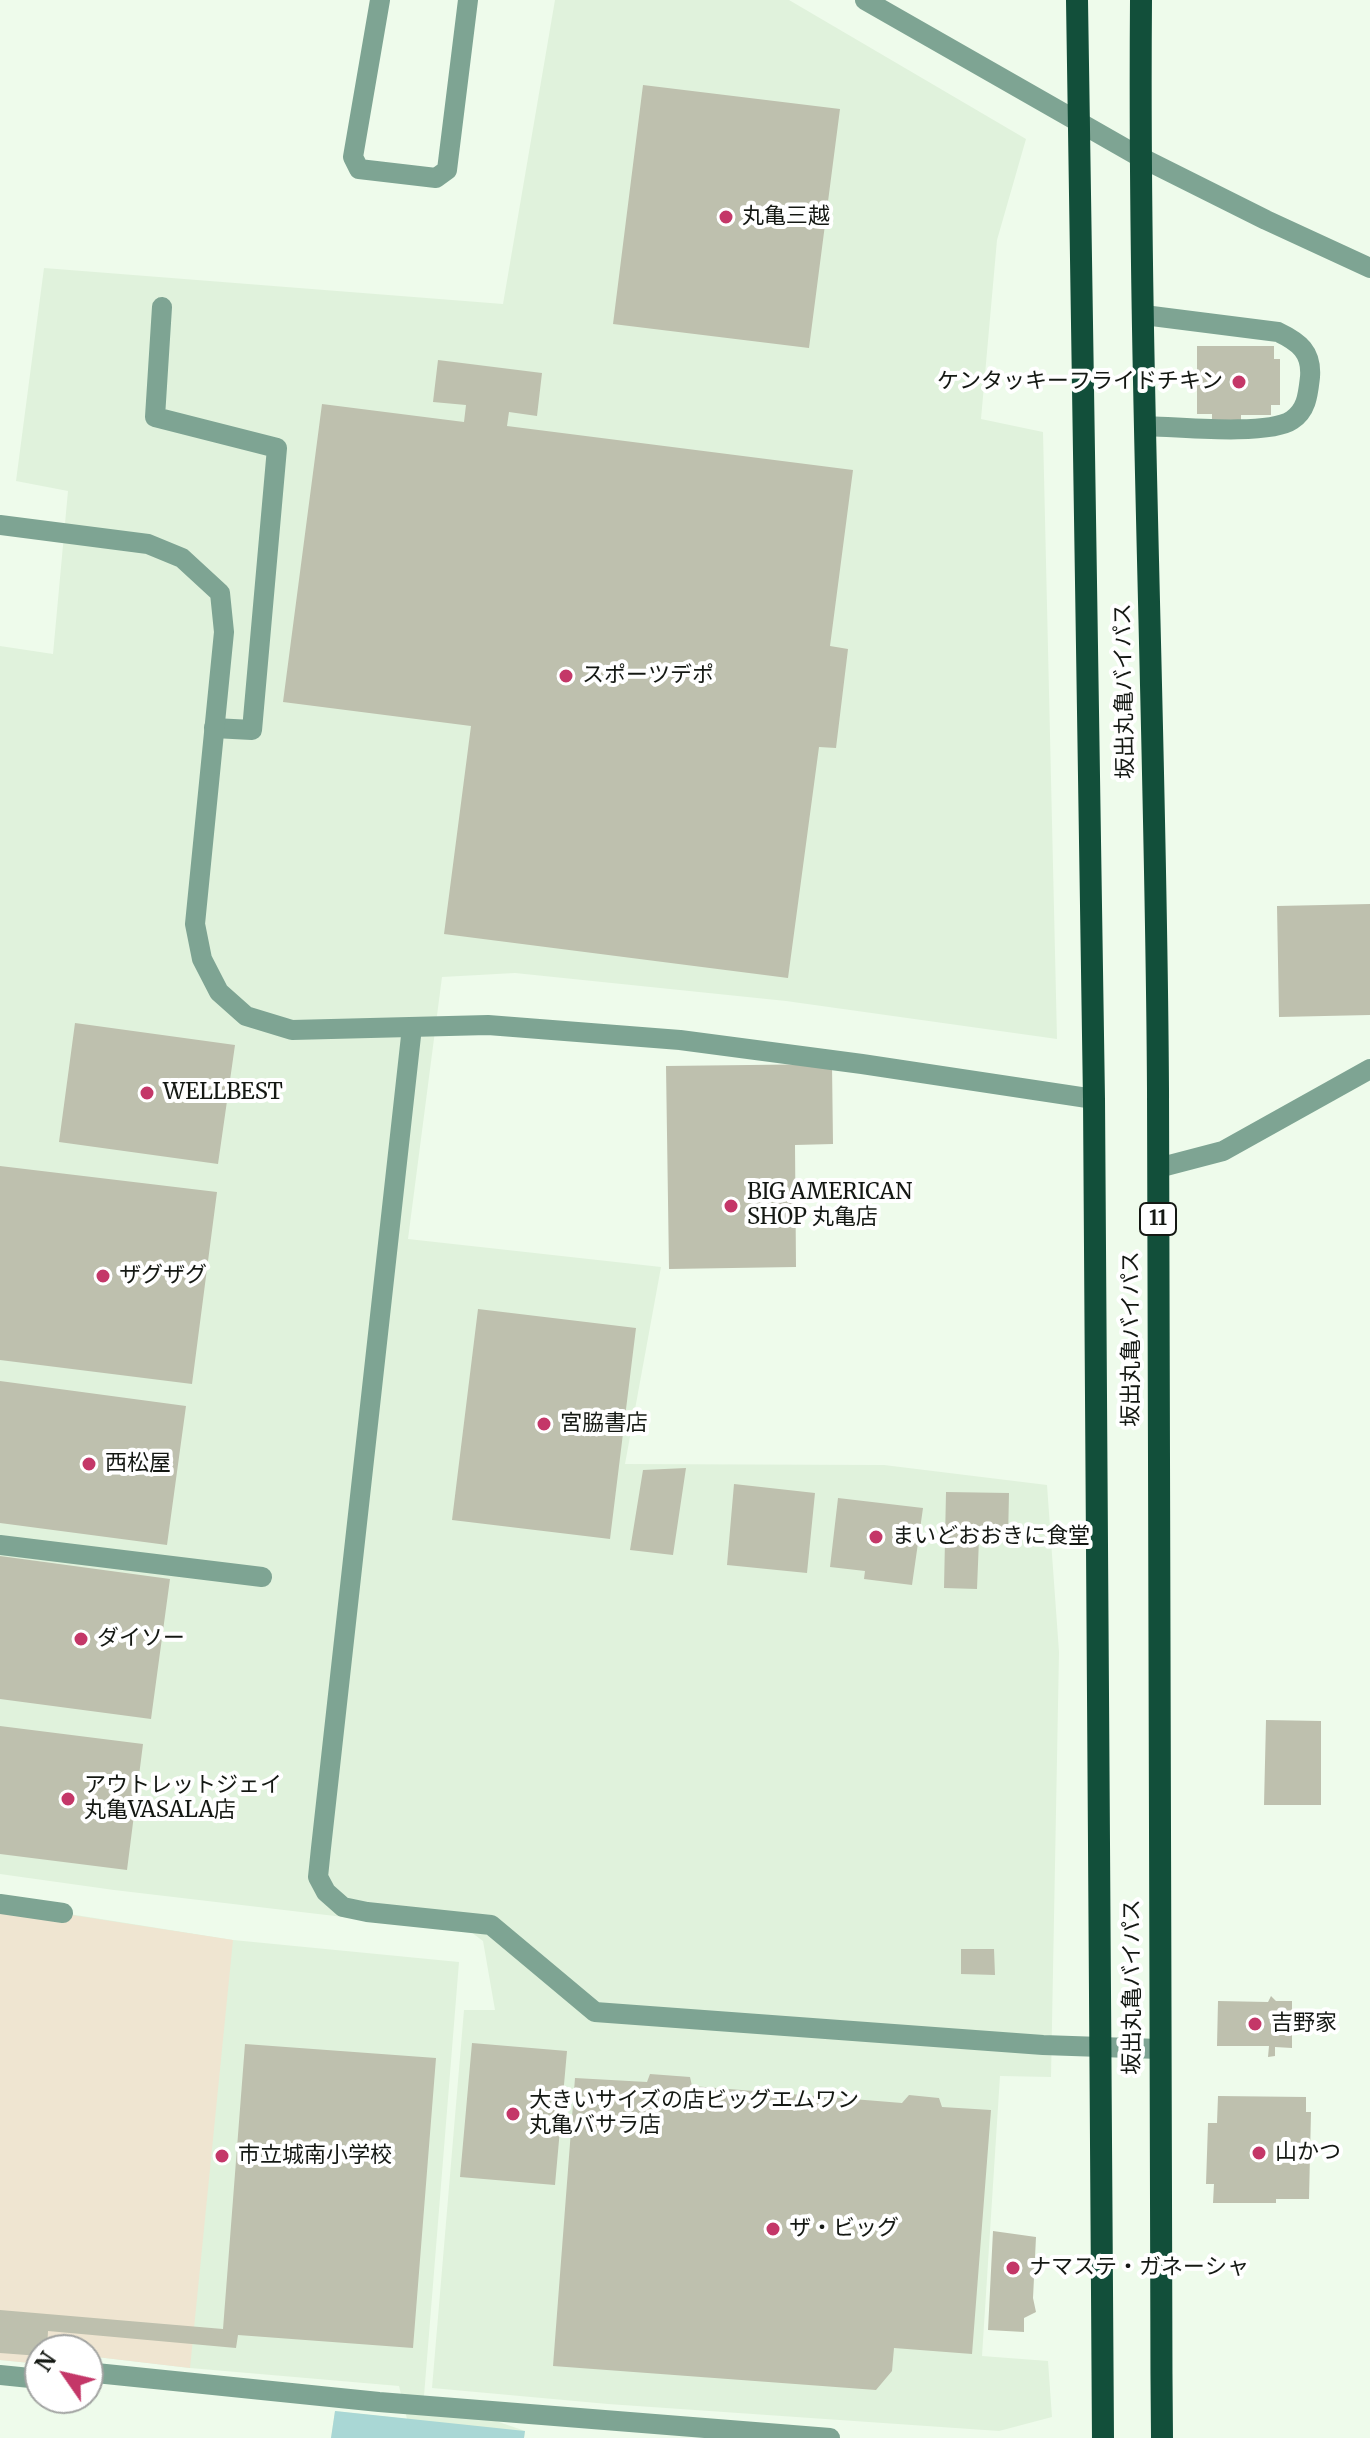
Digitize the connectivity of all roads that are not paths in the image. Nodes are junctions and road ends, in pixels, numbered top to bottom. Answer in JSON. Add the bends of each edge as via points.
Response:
{"nodes":[{"id":1,"x":380,"y":0,"type":"edge"},
{"id":2,"x":468,"y":0,"type":"edge"},
{"id":3,"x":865,"y":0,"type":"edge"},
{"id":4,"x":1077,"y":0,"type":"edge"},
{"id":5,"x":1141,"y":0,"type":"edge"},
{"id":6,"x":1078,"y":122,"type":"junction"},
{"id":7,"x":1140,"y":157,"type":"junction"},
{"id":8,"x":1370,"y":268,"type":"edge"},
{"id":9,"x":162,"y":307,"type":"dead end"},
{"id":10,"x":1144,"y":315,"type":"junction"},
{"id":11,"x":1146,"y":426,"type":"junction"},
{"id":12,"x":0,"y":525,"type":"edge"},
{"id":13,"x":214,"y":728,"type":"junction"},
{"id":14,"x":412,"y":1027,"type":"junction"},
{"id":15,"x":1370,"y":1069,"type":"edge"},
{"id":16,"x":1094,"y":1099,"type":"junction"},
{"id":17,"x":1158,"y":1168,"type":"junction"},
{"id":18,"x":0,"y":1545,"type":"edge"},
{"id":19,"x":262,"y":1577,"type":"dead end"},
{"id":20,"x":0,"y":1904,"type":"edge"},
{"id":21,"x":63,"y":1913,"type":"dead end"},
{"id":22,"x":1101,"y":2047,"type":"junction"},
{"id":23,"x":1159,"y":2049,"type":"junction"},
{"id":24,"x":104,"y":2374,"type":"edge"},
{"id":25,"x":0,"y":2375,"type":"edge"},
{"id":26,"x":24,"y":2377,"type":"edge"},
{"id":27,"x":830,"y":2438,"type":"edge"},
{"id":28,"x":1103,"y":2438,"type":"edge"},
{"id":29,"x":1162,"y":2438,"type":"edge"}],
"edges":[{"from":1,"to":2,"type":"street","via":[[353,157],[359,169],[436,178],[447,170]]},
{"from":3,"to":6,"type":"street"},
{"from":4,"to":6,"type":"highway","name":"坂出丸亀バイパス"},
{"from":5,"to":7,"type":"highway","name":"坂出丸亀バイパス","number":"11"},
{"from":6,"to":7,"type":"street"},
{"from":6,"to":16,"type":"highway","name":"坂出丸亀バイパス"},
{"from":7,"to":8,"type":"street"},
{"from":7,"to":10,"type":"highway","name":"坂出丸亀バイパス","number":"11"},
{"from":9,"to":13,"type":"street","via":[[155,417],[277,448],[252,730]]},
{"from":10,"to":11,"type":"highway","name":"坂出丸亀バイパス","number":"11"},
{"from":10,"to":11,"type":"street","via":[[1278,332],[1297,341],[1311,363],[1307,403],[1292,421],[1268,429]]},
{"from":11,"to":17,"type":"highway","name":"坂出丸亀バイパス","number":"11"},
{"from":12,"to":13,"type":"street","via":[[148,544],[182,558],[220,593],[224,632]]},
{"from":13,"to":14,"type":"street","via":[[195,924],[202,959],[219,992],[246,1016],[292,1030]]},
{"from":14,"to":16,"type":"street","via":[[488,1025],[680,1040]]},
{"from":14,"to":22,"type":"street","via":[[318,1877],[326,1892],[343,1907],[367,1912],[491,1925],[595,2012]]},
{"from":15,"to":17,"type":"street","via":[[1223,1151]]},
{"from":16,"to":22,"type":"highway","name":"坂出丸亀バイパス"},
{"from":17,"to":23,"type":"highway","name":"坂出丸亀バイパス","number":"11"},
{"from":18,"to":19,"type":"street"},
{"from":20,"to":21,"type":"street"},
{"from":22,"to":23,"type":"street"},
{"from":22,"to":28,"type":"highway","name":"坂出丸亀バイパス"},
{"from":23,"to":29,"type":"highway","name":"坂出丸亀バイパス","number":"11"},
{"from":24,"to":27,"type":"street"},
{"from":25,"to":26,"type":"street"}]}
